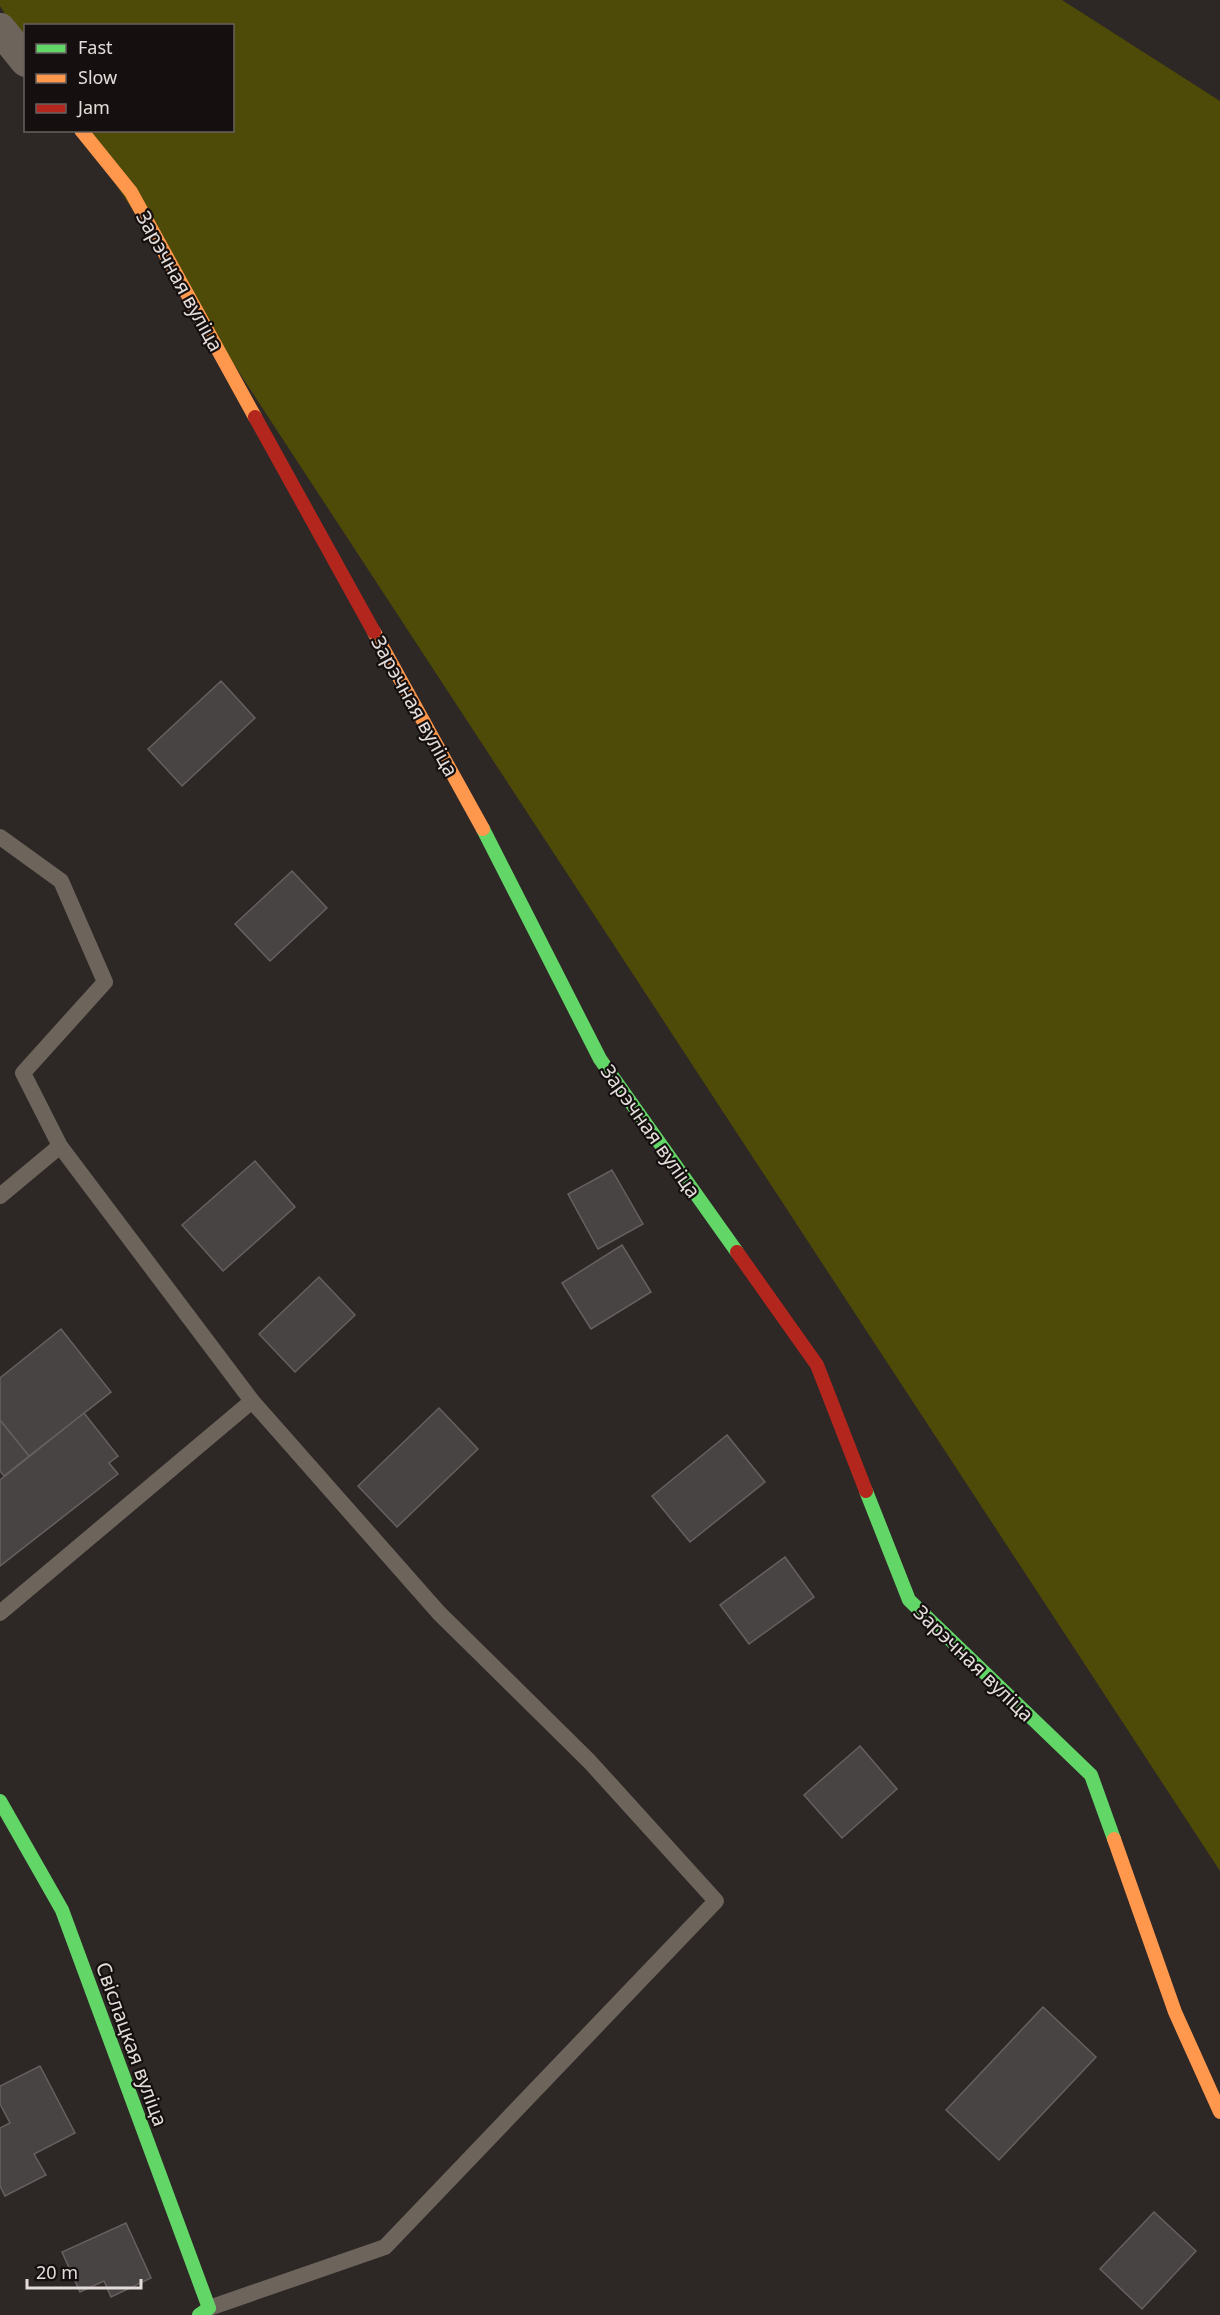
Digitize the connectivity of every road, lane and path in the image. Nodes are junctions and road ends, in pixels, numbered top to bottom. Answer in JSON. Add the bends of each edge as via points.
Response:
{"nodes":[{"id":1,"x":0,"y":29,"type":"edge"},
{"id":2,"x":24,"y":59,"type":"edge"},
{"id":3,"x":83,"y":132,"type":"edge"},
{"id":4,"x":0,"y":837,"type":"edge"},
{"id":5,"x":60,"y":1146,"type":"junction"},
{"id":6,"x":0,"y":1196,"type":"edge"},
{"id":7,"x":252,"y":1401,"type":"junction"},
{"id":8,"x":0,"y":1613,"type":"edge"},
{"id":9,"x":0,"y":1801,"type":"edge"},
{"id":10,"x":1220,"y":2112,"type":"edge"},
{"id":11,"x":204,"y":2312,"type":"edge"}],
"edges":[{"from":1,"to":2,"type":"street"},
{"from":3,"to":10,"type":"street","name":"Зарэчная вуліца","via":[[136,203],[500,860],[600,1059],[817,1365],[909,1600],[1091,1775],[1175,2012]]},
{"from":4,"to":5,"type":"lane","via":[[61,881],[105,982],[22,1073]]},
{"from":5,"to":6,"type":"lane"},
{"from":5,"to":7,"type":"lane"},
{"from":7,"to":8,"type":"lane"},
{"from":7,"to":11,"type":"lane","via":[[439,1613],[590,1762],[716,1901],[385,2247]]},
{"from":9,"to":11,"type":"street","name":"Свіслацкая вуліца","via":[[62,1910]]}]}
